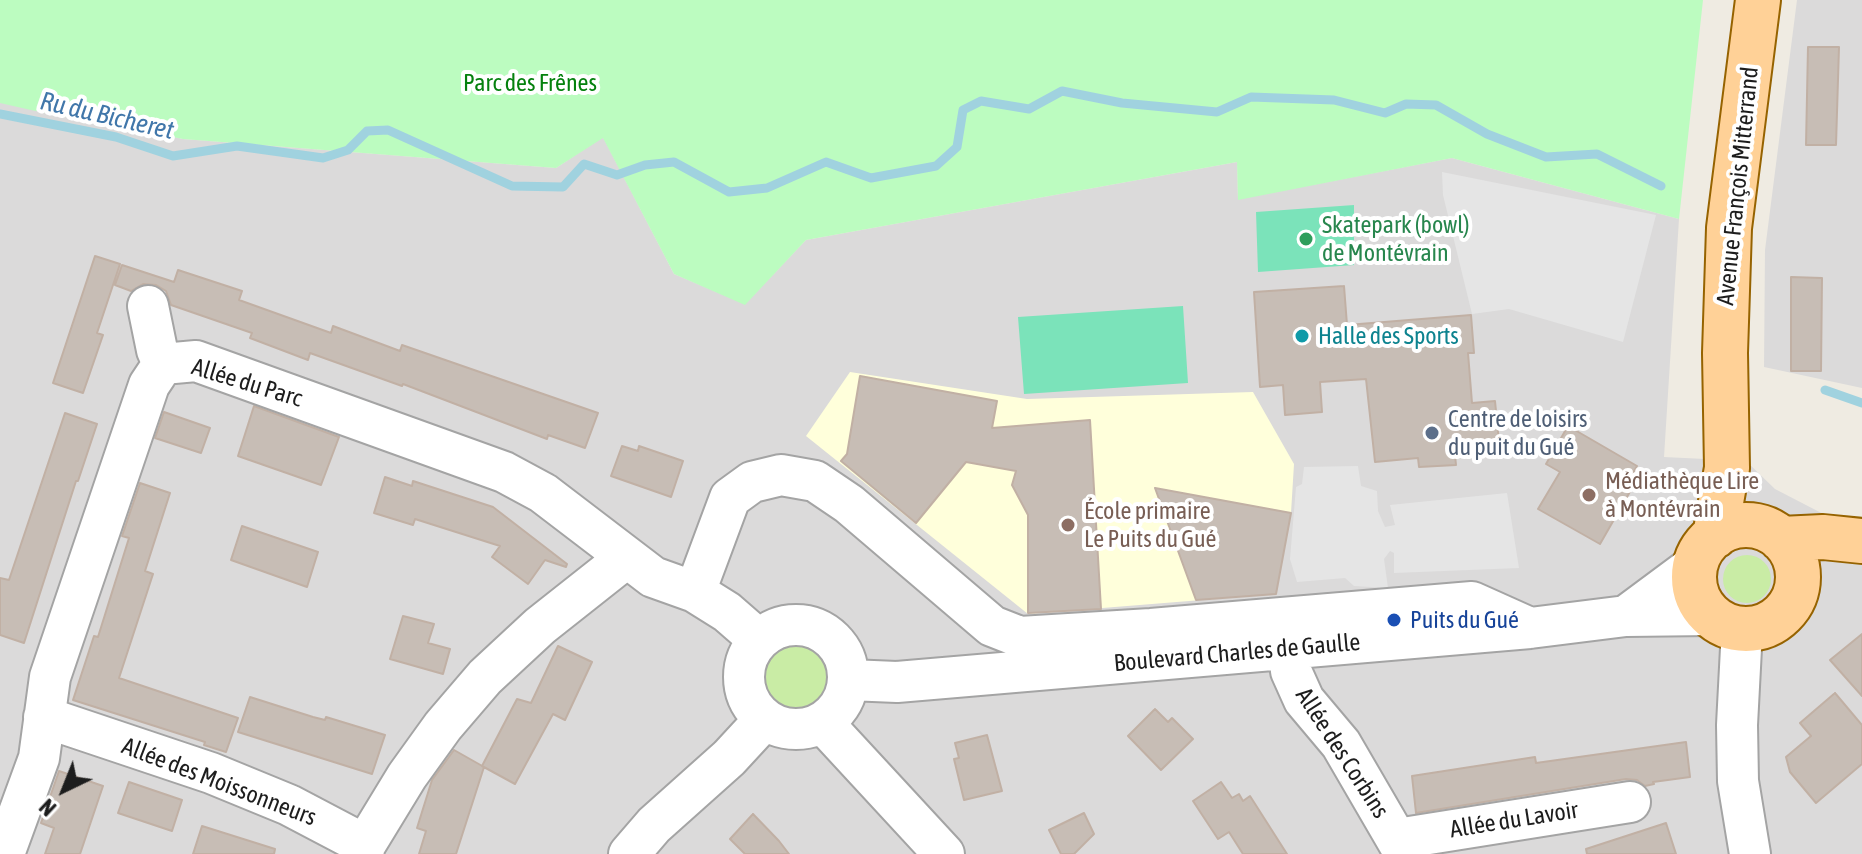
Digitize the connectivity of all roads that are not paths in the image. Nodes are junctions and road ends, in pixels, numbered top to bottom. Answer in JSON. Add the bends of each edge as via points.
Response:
{"nodes":[{"id":1,"x":1758,"y":0,"type":"edge"},
{"id":2,"x":148,"y":306,"type":"dead end"},
{"id":3,"x":163,"y":364,"type":"junction"},
{"id":4,"x":1727,"y":468,"type":"junction"},
{"id":5,"x":1771,"y":534,"type":"junction"},
{"id":6,"x":1861,"y":541,"type":"edge"},
{"id":7,"x":1705,"y":550,"type":"junction"},
{"id":8,"x":626,"y":558,"type":"junction"},
{"id":9,"x":1796,"y":591,"type":"junction"},
{"id":10,"x":695,"y":592,"type":"junction"},
{"id":11,"x":1626,"y":616,"type":"junction"},
{"id":12,"x":1726,"y":622,"type":"junction"},
{"id":13,"x":1530,"y":628,"type":"junction"},
{"id":14,"x":758,"y":639,"type":"junction"},
{"id":15,"x":1289,"y":648,"type":"junction"},
{"id":16,"x":849,"y":680,"type":"junction"},
{"id":17,"x":765,"y":719,"type":"junction"},
{"id":18,"x":57,"y":721,"type":"junction"},
{"id":19,"x":822,"y":722,"type":"junction"},
{"id":20,"x":1630,"y":802,"type":"dead end"},
{"id":21,"x":1401,"y":846,"type":"edge"},
{"id":22,"x":364,"y":849,"type":"edge"},
{"id":23,"x":4,"y":854,"type":"edge"},
{"id":24,"x":629,"y":854,"type":"edge"},
{"id":25,"x":944,"y":854,"type":"edge"},
{"id":26,"x":1750,"y":854,"type":"edge"}],
"edges":[{"from":1,"to":4,"type":"main road","name":"Avenue François Mitterrand","via":[[1729,228]]},
{"from":2,"to":3,"type":"street"},
{"from":3,"to":8,"type":"street","name":"Allée du Parc","via":[[196,361],[504,472],[543,493]]},
{"from":3,"to":18,"type":"street","name":"Allée du Parc","via":[[149,385],[50,677]]},
{"from":4,"to":5,"type":"main road","name":"Avenue François Mitterrand"},
{"from":4,"to":7,"type":"main road","name":"Avenue François Mitterrand"},
{"from":5,"to":6,"type":"main road"},
{"from":5,"to":7,"type":"main road","via":[[1737,526]]},
{"from":5,"to":9,"type":"main road","via":[[1796,563]]},
{"from":6,"to":9,"type":"main road"},
{"from":7,"to":11,"type":"street","name":"Boulevard Charles de Gaulle"},
{"from":7,"to":12,"type":"main road","via":[[1696,592]]},
{"from":8,"to":10,"type":"street","name":"Allée du Parc","via":[[653,577]]},
{"from":8,"to":22,"type":"street","via":[[485,677],[407,776]]},
{"from":9,"to":12,"type":"main road","via":[[1791,604],[1770,624]]},
{"from":10,"to":13,"type":"street","via":[[730,498],[752,482],[781,475],[815,481],[849,504],[992,626],[1020,637],[1472,602]]},
{"from":10,"to":14,"type":"street","name":"Allée du Parc"},
{"from":11,"to":12,"type":"street","name":"Boulevard Charles de Gaulle"},
{"from":11,"to":13,"type":"street","name":"Boulevard Charles de Gaulle"},
{"from":12,"to":26,"type":"street","via":[[1738,781]]},
{"from":13,"to":15,"type":"street","name":"Boulevard Charles de Gaulle"},
{"from":14,"to":16,"type":"street","via":[[777,627],[818,628],[835,641]]},
{"from":14,"to":17,"type":"street","via":[[746,658],[743,680],[750,702]]},
{"from":15,"to":16,"type":"street","name":"Boulevard Charles de Gaulle","via":[[897,682]]},
{"from":15,"to":21,"type":"street","name":"Allée des Corbins","via":[[1291,671],[1304,700],[1341,744]]},
{"from":16,"to":19,"type":"street","via":[[836,712]]},
{"from":17,"to":19,"type":"street","via":[[793,729]]},
{"from":17,"to":24,"type":"street"},
{"from":18,"to":22,"type":"street","name":"Allée des Moissonneurs","via":[[289,805]]},
{"from":18,"to":23,"type":"street","name":"Allée du Parc"},
{"from":19,"to":25,"type":"street"},
{"from":20,"to":21,"type":"street","name":"Allée du Lavoir"}]}
